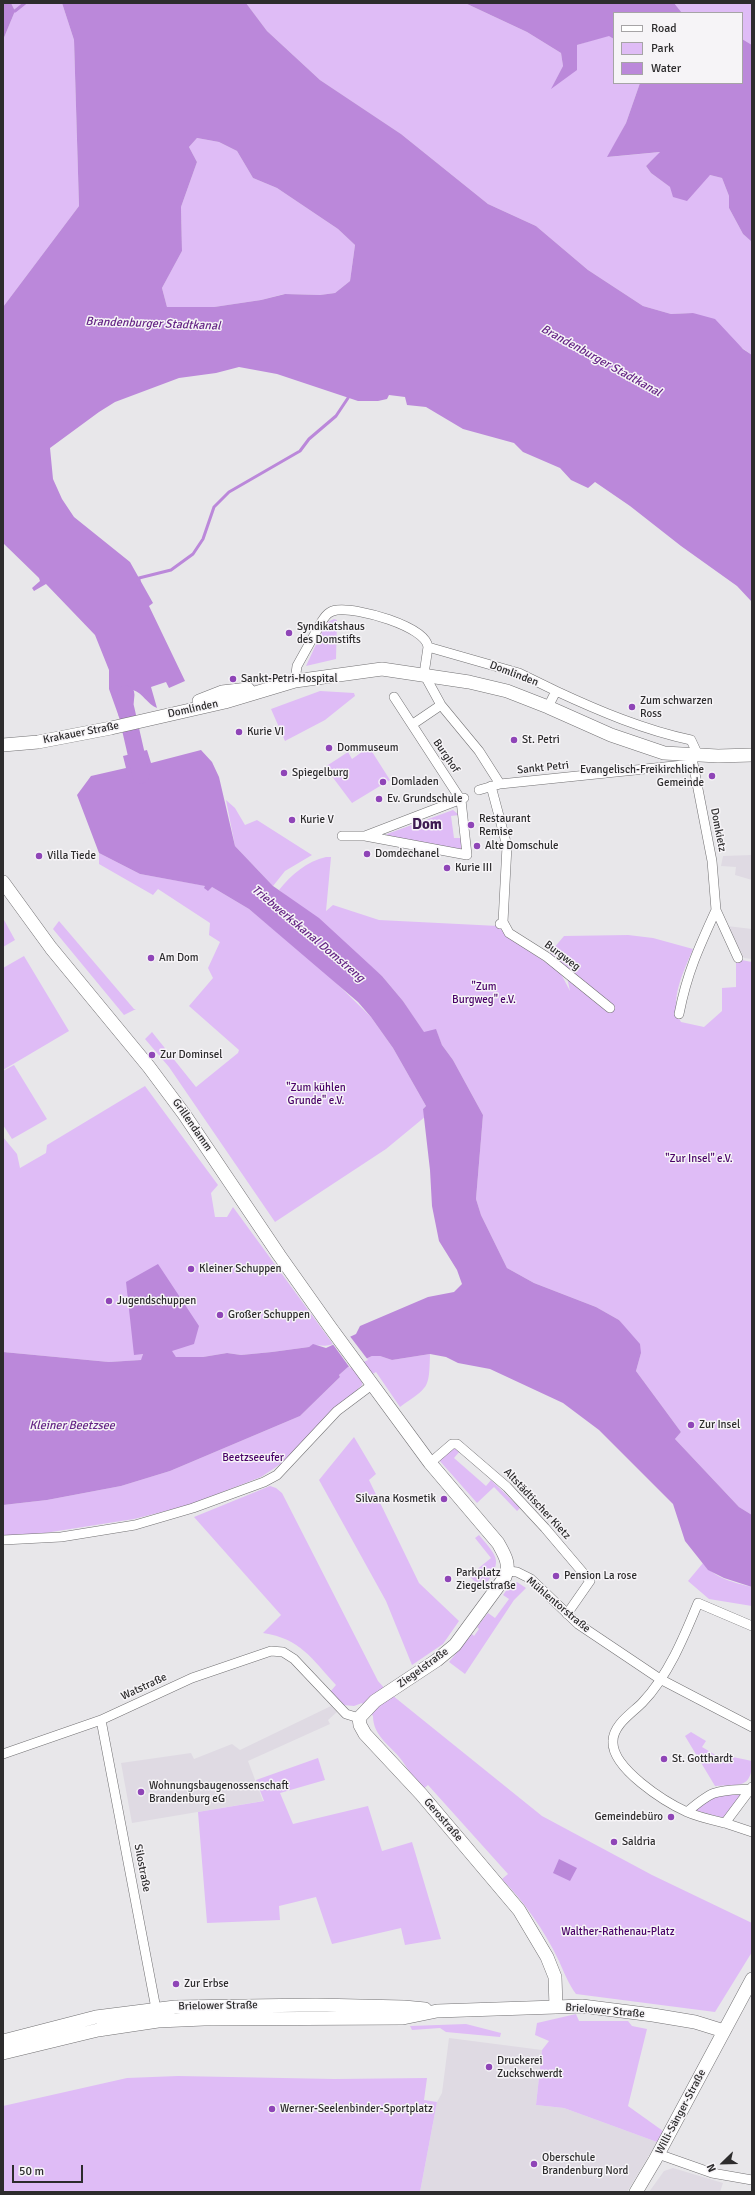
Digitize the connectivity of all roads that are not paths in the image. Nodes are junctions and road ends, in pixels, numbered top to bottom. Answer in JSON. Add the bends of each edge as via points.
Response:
{"nodes":[{"id":1,"x":428,"y":647,"type":"junction"},
{"id":2,"x":424,"y":674,"type":"junction"},
{"id":3,"x":295,"y":681,"type":"junction"},
{"id":4,"x":556,"y":691,"type":"junction"},
{"id":5,"x":394,"y":697,"type":"dead end"},
{"id":6,"x":441,"y":705,"type":"junction"},
{"id":7,"x":548,"y":707,"type":"junction"},
{"id":8,"x":159,"y":717,"type":"joint"},
{"id":9,"x":413,"y":724,"type":"junction"},
{"id":10,"x":3,"y":745,"type":"edge"},
{"id":11,"x":752,"y":755,"type":"edge"},
{"id":12,"x":694,"y":758,"type":"junction"},
{"id":13,"x":496,"y":785,"type":"junction"},
{"id":14,"x":479,"y":790,"type":"dead end"},
{"id":15,"x":463,"y":799,"type":"junction"},
{"id":16,"x":342,"y":836,"type":"dead end"},
{"id":17,"x":365,"y":836,"type":"junction"},
{"id":18,"x":3,"y":882,"type":"edge"},
{"id":19,"x":716,"y":910,"type":"junction"},
{"id":20,"x":738,"y":958,"type":"dead end"},
{"id":21,"x":610,"y":1008,"type":"dead end"},
{"id":22,"x":680,"y":1014,"type":"dead end"},
{"id":23,"x":371,"y":1380,"type":"junction"},
{"id":24,"x":430,"y":1463,"type":"junction"},
{"id":25,"x":3,"y":1540,"type":"edge"},
{"id":26,"x":508,"y":1571,"type":"junction"},
{"id":27,"x":566,"y":1614,"type":"junction"},
{"id":28,"x":752,"y":1626,"type":"edge"},
{"id":29,"x":660,"y":1679,"type":"junction"},
{"id":30,"x":359,"y":1718,"type":"junction"},
{"id":31,"x":101,"y":1720,"type":"junction"},
{"id":32,"x":752,"y":1727,"type":"edge"},
{"id":33,"x":3,"y":1754,"type":"edge"},
{"id":34,"x":751,"y":1788,"type":"edge"},
{"id":35,"x":687,"y":1812,"type":"junction"},
{"id":36,"x":725,"y":1823,"type":"junction"},
{"id":37,"x":752,"y":1832,"type":"edge"},
{"id":38,"x":752,"y":1979,"type":"edge"},
{"id":39,"x":556,"y":2007,"type":"junction"},
{"id":40,"x":157,"y":2015,"type":"junction"},
{"id":41,"x":724,"y":2031,"type":"junction"},
{"id":42,"x":3,"y":2041,"type":"edge"},
{"id":43,"x":3,"y":2053,"type":"edge"},
{"id":44,"x":658,"y":2154,"type":"junction"},
{"id":45,"x":752,"y":2180,"type":"edge"},
{"id":46,"x":636,"y":2192,"type":"edge"}],
"edges":[{"from":1,"to":2,"type":"street"},
{"from":1,"to":3,"type":"street","via":[[424,637],[404,625],[364,613],[336,610],[322,620],[297,666]]},
{"from":1,"to":4,"type":"street","name":"Domlinden","via":[[519,673]]},
{"from":2,"to":3,"type":"main road","name":"Domlinden","via":[[382,669]]},
{"from":2,"to":6,"type":"street","name":"Burgweg"},
{"from":2,"to":7,"type":"main road","name":"Domlinden","via":[[493,688]]},
{"from":3,"to":8,"type":"main road","name":"Domlinden","via":[[225,702]]},
{"from":4,"to":7,"type":"street"},
{"from":4,"to":12,"type":"street","name":"Domlinden","via":[[602,712],[668,735],[691,740]]},
{"from":5,"to":9,"type":"street","name":"Burghof"},
{"from":6,"to":9,"type":"street"},
{"from":6,"to":13,"type":"street","name":"Burgweg","via":[[479,751]]},
{"from":7,"to":12,"type":"main road","name":"Domlinden","via":[[611,735],[651,749]]},
{"from":8,"to":10,"type":"main road","name":"Krakauer Straße","via":[[38,742]]},
{"from":9,"to":15,"type":"street","name":"Burghof"},
{"from":11,"to":12,"type":"main road"},
{"from":12,"to":13,"type":"street","name":"Sankt Petri"},
{"from":12,"to":19,"type":"street","name":"Domkietz","via":[[712,861]]},
{"from":13,"to":14,"type":"street"},
{"from":13,"to":21,"type":"street","name":"Burgweg","via":[[508,846],[502,923],[509,934],[547,957]]},
{"from":15,"to":17,"type":"street","name":"Burghof"},
{"from":15,"to":17,"type":"street","name":"Burghof","via":[[467,855]]},
{"from":16,"to":17,"type":"street","name":"Burghof"},
{"from":18,"to":23,"type":"main road","name":"Grillendamm","via":[[51,948],[149,1067],[184,1114],[279,1255]]},
{"from":19,"to":20,"type":"street","name":"Domkietz"},
{"from":19,"to":22,"type":"street","name":"Domkietz","via":[[685,983]]},
{"from":23,"to":24,"type":"main road"},
{"from":23,"to":25,"type":"street","via":[[337,1411],[277,1475],[264,1482],[193,1508],[135,1525],[61,1537]]},
{"from":24,"to":26,"type":"main road","via":[[498,1543],[506,1558]]},
{"from":24,"to":27,"type":"street","name":"Altstädtischer Kietz","via":[[452,1444],[457,1444],[507,1488],[545,1528],[590,1581]]},
{"from":26,"to":27,"type":"street","name":"Mühlentorstraße","via":[[518,1572],[531,1579]]},
{"from":26,"to":30,"type":"main road","name":"Ziegelstraße","via":[[455,1645],[375,1701]]},
{"from":27,"to":29,"type":"street","name":"Mühlentorstraße"},
{"from":28,"to":29,"type":"street","via":[[698,1603],[686,1632]]},
{"from":29,"to":32,"type":"street","name":"Mühlentorstraße"},
{"from":29,"to":35,"type":"street","via":[[642,1703],[623,1720],[612,1740],[615,1754],[628,1772],[667,1802]]},
{"from":30,"to":31,"type":"street","name":"Watstraße","via":[[346,1714],[294,1659],[282,1652],[271,1651],[192,1678]]},
{"from":30,"to":39,"type":"main road","name":"Gerostraße","via":[[365,1734],[426,1800],[519,1910],[547,1957],[555,1978]]},
{"from":31,"to":33,"type":"street","name":"Watstraße"},
{"from":31,"to":40,"type":"street","name":"Silostraße"},
{"from":34,"to":35,"type":"street","via":[[716,1791]]},
{"from":34,"to":36,"type":"street"},
{"from":35,"to":36,"type":"street"},
{"from":36,"to":37,"type":"street"},
{"from":38,"to":41,"type":"main road","name":"Willi-Sänger-Straße"},
{"from":39,"to":40,"type":"main road","name":"Brielower Straße","via":[[437,2011],[404,2007],[271,2005],[175,2007]]},
{"from":39,"to":41,"type":"main road","name":"Brielower Straße","via":[[582,2006],[653,2015],[695,2022]]},
{"from":40,"to":42,"type":"main road","name":"Brielower Straße","via":[[96,2017]]},
{"from":40,"to":43,"type":"main road","name":"Brielower Straße"},
{"from":41,"to":44,"type":"main road","name":"Willi-Sänger-Straße"},
{"from":44,"to":45,"type":"street","via":[[712,2173]]},
{"from":44,"to":46,"type":"main road","name":"Willi-Sänger-Straße"}]}
